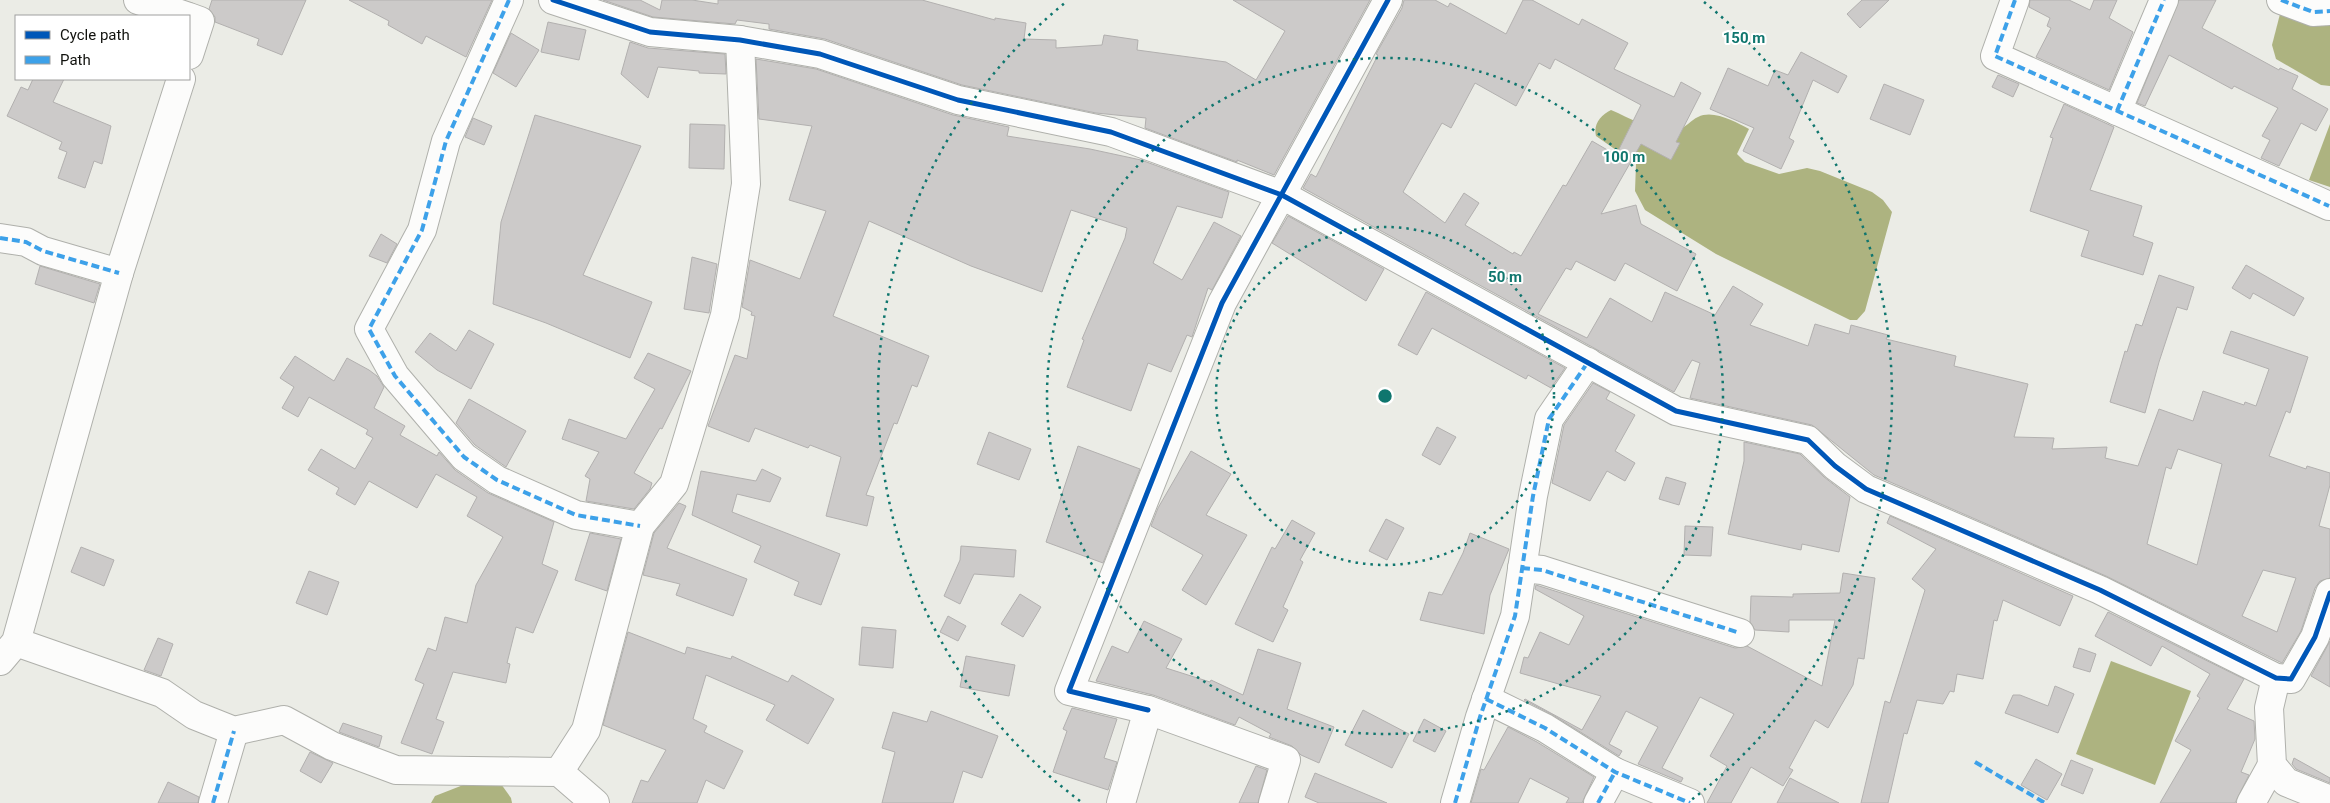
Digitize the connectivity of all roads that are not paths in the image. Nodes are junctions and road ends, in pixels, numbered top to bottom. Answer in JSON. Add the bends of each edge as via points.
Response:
{"nodes":[{"id":1,"x":138,"y":0,"type":"edge"},
{"id":2,"x":508,"y":0,"type":"edge"},
{"id":3,"x":553,"y":0,"type":"edge"},
{"id":4,"x":1388,"y":0,"type":"edge"},
{"id":5,"x":2015,"y":0,"type":"edge"},
{"id":6,"x":2164,"y":0,"type":"edge"},
{"id":7,"x":2281,"y":0,"type":"edge"},
{"id":8,"x":2330,"y":11,"type":"edge"},
{"id":9,"x":195,"y":14,"type":"edge"},
{"id":10,"x":740,"y":40,"type":"junction"},
{"id":11,"x":190,"y":48,"type":"edge"},
{"id":12,"x":181,"y":80,"type":"edge"},
{"id":13,"x":2117,"y":111,"type":"junction"},
{"id":14,"x":1282,"y":195,"type":"junction"},
{"id":15,"x":2329,"y":206,"type":"dead end"},
{"id":16,"x":0,"y":238,"type":"edge"},
{"id":17,"x":119,"y":273,"type":"junction"},
{"id":18,"x":1588,"y":362,"type":"junction"},
{"id":19,"x":640,"y":526,"type":"junction"},
{"id":20,"x":1522,"y":568,"type":"junction"},
{"id":21,"x":2330,"y":593,"type":"edge"},
{"id":22,"x":1740,"y":633,"type":"dead end"},
{"id":23,"x":8,"y":651,"type":"edge"},
{"id":24,"x":2276,"y":678,"type":"junction"},
{"id":25,"x":1486,"y":699,"type":"junction"},
{"id":26,"x":1148,"y":710,"type":"junction"},
{"id":27,"x":234,"y":731,"type":"junction"},
{"id":28,"x":2272,"y":765,"type":"junction"},
{"id":29,"x":559,"y":772,"type":"junction"},
{"id":30,"x":1615,"y":772,"type":"junction"},
{"id":31,"x":2330,"y":800,"type":"edge"},
{"id":32,"x":212,"y":803,"type":"edge"},
{"id":33,"x":595,"y":803,"type":"edge"},
{"id":34,"x":1121,"y":803,"type":"edge"},
{"id":35,"x":1273,"y":803,"type":"edge"},
{"id":36,"x":1455,"y":803,"type":"edge"},
{"id":37,"x":1598,"y":803,"type":"edge"},
{"id":38,"x":1690,"y":803,"type":"edge"},
{"id":39,"x":2251,"y":803,"type":"edge"}],
"edges":[{"from":1,"to":9,"type":"street"},
{"from":2,"to":19,"type":"street","via":[[446,141],[422,230],[370,328],[395,376],[464,457],[498,480],[576,515]]},
{"from":3,"to":10,"type":"street","via":[[650,32]]},
{"from":4,"to":14,"type":"street"},
{"from":5,"to":13,"type":"street","via":[[1996,56]]},
{"from":6,"to":13,"type":"street"},
{"from":7,"to":8,"type":"street","via":[[2313,12]]},
{"from":9,"to":11,"type":"street"},
{"from":10,"to":14,"type":"street","via":[[820,54],[958,100],[1111,132]]},
{"from":10,"to":19,"type":"street","via":[[746,184],[725,315],[674,484]]},
{"from":12,"to":17,"type":"street"},
{"from":13,"to":15,"type":"street"},
{"from":14,"to":18,"type":"street"},
{"from":14,"to":26,"type":"street","via":[[1222,303],[1069,691]]},
{"from":16,"to":17,"type":"street","via":[[26,242],[43,251]]},
{"from":17,"to":23,"type":"street"},
{"from":18,"to":20,"type":"street","via":[[1549,419]]},
{"from":18,"to":24,"type":"street","via":[[1676,411],[1808,440],[1866,489],[2100,590]]},
{"from":19,"to":29,"type":"street","via":[[586,730]]},
{"from":20,"to":22,"type":"street","via":[[1542,570]]},
{"from":20,"to":25,"type":"street","via":[[1515,616]]},
{"from":21,"to":24,"type":"street","via":[[2315,637],[2291,678]]},
{"from":23,"to":27,"type":"street","via":[[162,693],[194,715]]},
{"from":24,"to":28,"type":"street","via":[[2269,708]]},
{"from":25,"to":30,"type":"street","via":[[1545,728]]},
{"from":25,"to":36,"type":"street"},
{"from":26,"to":34,"type":"street"},
{"from":26,"to":35,"type":"street","via":[[1286,760]]},
{"from":27,"to":29,"type":"street","via":[[284,720],[332,746],[396,770]]},
{"from":27,"to":32,"type":"street"},
{"from":28,"to":31,"type":"street","via":[[2286,782]]},
{"from":28,"to":39,"type":"street"},
{"from":29,"to":33,"type":"street"},
{"from":30,"to":37,"type":"street"},
{"from":30,"to":38,"type":"street"}]}
